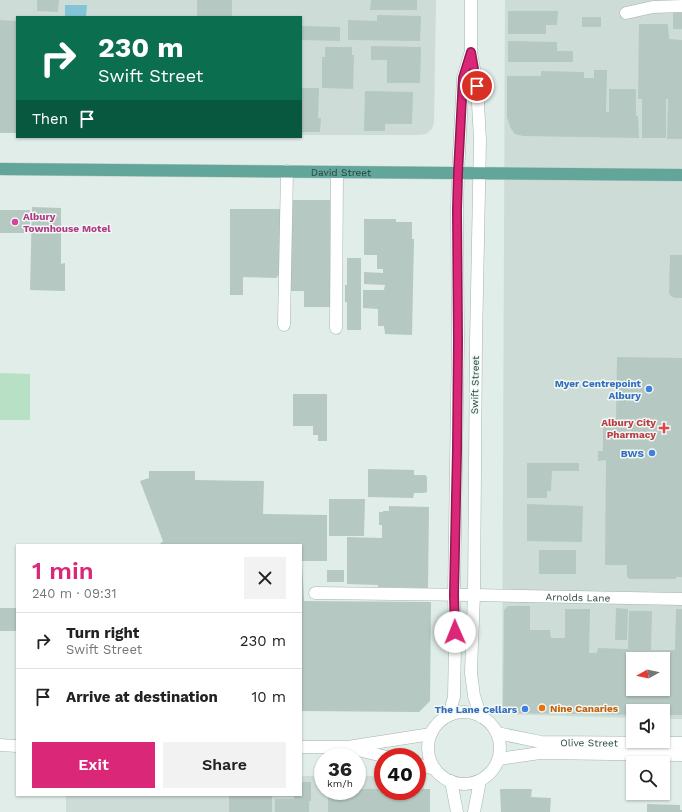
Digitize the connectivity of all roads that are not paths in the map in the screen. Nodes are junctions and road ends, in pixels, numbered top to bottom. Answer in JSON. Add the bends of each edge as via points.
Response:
{"nodes":[{"id":1,"x":471,"y":0,"type":"edge"},
{"id":2,"x":682,"y":6,"type":"edge"},
{"id":3,"x":626,"y":13,"type":"dead end"},
{"id":4,"x":471,"y":52,"type":"junction"},
{"id":5,"x":0,"y":169,"type":"edge"},
{"id":6,"x":286,"y":171,"type":"junction"},
{"id":7,"x":337,"y":172,"type":"junction"},
{"id":8,"x":458,"y":173,"type":"junction"},
{"id":9,"x":479,"y":173,"type":"junction"},
{"id":10,"x":682,"y":175,"type":"edge"},
{"id":11,"x":284,"y":325,"type":"dead end"},
{"id":12,"x":336,"y":328,"type":"dead end"},
{"id":13,"x":458,"y":341,"type":"junction"},
{"id":14,"x":476,"y":342,"type":"junction"},
{"id":15,"x":315,"y":593,"type":"dead end"},
{"id":16,"x":454,"y":595,"type":"junction"},
{"id":17,"x":474,"y":595,"type":"junction"},
{"id":18,"x":682,"y":599,"type":"edge"},
{"id":19,"x":450,"y":715,"type":"junction"},
{"id":20,"x":481,"y":716,"type":"junction"},
{"id":21,"x":431,"y":734,"type":"junction"},
{"id":22,"x":497,"y":734,"type":"junction"},
{"id":23,"x":682,"y":743,"type":"edge"},
{"id":24,"x":0,"y":745,"type":"edge"},
{"id":25,"x":16,"y":746,"type":"edge"},
{"id":26,"x":302,"y":747,"type":"edge"},
{"id":27,"x":348,"y":747,"type":"junction"},
{"id":28,"x":374,"y":754,"type":"edge"},
{"id":29,"x":682,"y":755,"type":"edge"},
{"id":30,"x":499,"y":759,"type":"junction"},
{"id":31,"x":426,"y":766,"type":"edge"},
{"id":32,"x":435,"y":769,"type":"junction"},
{"id":33,"x":452,"y":781,"type":"junction"},
{"id":34,"x":480,"y":781,"type":"junction"},
{"id":35,"x":457,"y":812,"type":"edge"},
{"id":36,"x":474,"y":812,"type":"edge"}],
"edges":[{"from":1,"to":4,"type":"street","name":"Swift Street"},
{"from":2,"to":3,"type":"street","via":[[653,7]]},
{"from":4,"to":8,"type":"street","name":"Swift Street","via":[[463,78]]},
{"from":4,"to":9,"type":"street","name":"Swift Street","via":[[477,86]]},
{"from":5,"to":6,"type":"main road","name":"David Street"},
{"from":6,"to":7,"type":"main road","name":"David Street"},
{"from":6,"to":11,"type":"street"},
{"from":7,"to":8,"type":"main road","name":"David Street"},
{"from":7,"to":12,"type":"street"},
{"from":8,"to":9,"type":"main road","name":"David Street"},
{"from":8,"to":13,"type":"street","name":"Swift Street"},
{"from":9,"to":10,"type":"main road","name":"David Street"},
{"from":9,"to":14,"type":"street","name":"Swift Street"},
{"from":13,"to":14,"type":"street"},
{"from":13,"to":16,"type":"street","name":"Swift Street"},
{"from":14,"to":17,"type":"street","name":"Swift Street"},
{"from":15,"to":16,"type":"street","name":"Arnolds Lane"},
{"from":16,"to":17,"type":"street","name":"Arnolds Lane"},
{"from":16,"to":19,"type":"street","name":"Swift Street","via":[[454,697]]},
{"from":17,"to":18,"type":"street","name":"Arnolds Lane"},
{"from":17,"to":20,"type":"street","name":"Swift Street","via":[[471,672],[474,696]]},
{"from":19,"to":20,"type":"street","via":[[465,712]]},
{"from":19,"to":21,"type":"street","via":[[439,722]]},
{"from":20,"to":22,"type":"street"},
{"from":21,"to":27,"type":"street"},
{"from":21,"to":32,"type":"street","via":[[429,751]]},
{"from":22,"to":23,"type":"street","name":"Olive Street","via":[[541,742]]},
{"from":22,"to":30,"type":"street"},
{"from":24,"to":25,"type":"street"},
{"from":26,"to":27,"type":"street"},
{"from":27,"to":28,"type":"street"},
{"from":29,"to":30,"type":"street","name":"Olive Street","via":[[540,753]]},
{"from":30,"to":34,"type":"street","via":[[491,772]]},
{"from":31,"to":32,"type":"street"},
{"from":32,"to":33,"type":"street"},
{"from":33,"to":34,"type":"street","via":[[470,784]]},
{"from":33,"to":35,"type":"street"},
{"from":34,"to":36,"type":"street"}]}
